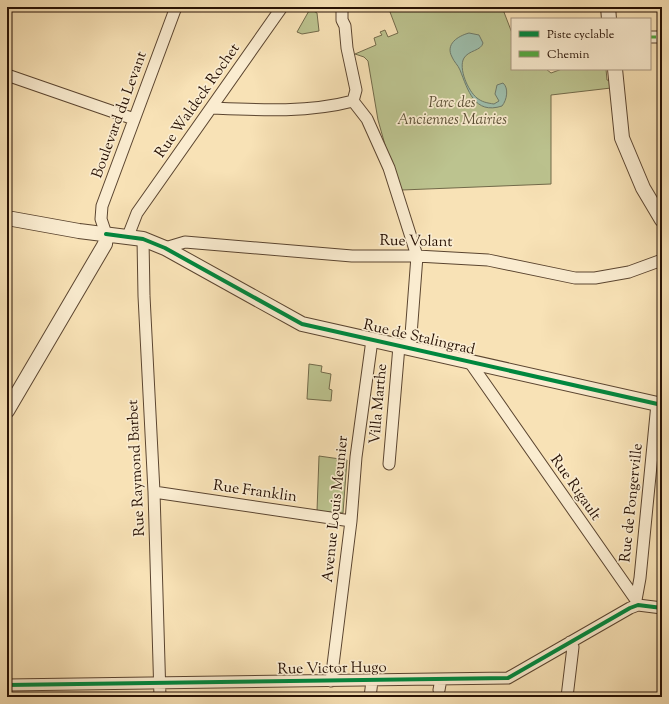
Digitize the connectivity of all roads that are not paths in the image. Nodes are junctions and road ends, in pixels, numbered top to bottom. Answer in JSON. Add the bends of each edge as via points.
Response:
{"nodes":[{"id":1,"x":176,"y":7,"type":"edge"},
{"id":2,"x":282,"y":7,"type":"edge"},
{"id":3,"x":342,"y":7,"type":"edge"},
{"id":4,"x":608,"y":7,"type":"edge"},
{"id":5,"x":609,"y":18,"type":"edge"},
{"id":6,"x":651,"y":37,"type":"edge"},
{"id":7,"x":662,"y":37,"type":"edge"},
{"id":8,"x":615,"y":70,"type":"edge"},
{"id":9,"x":7,"y":75,"type":"edge"},
{"id":10,"x":354,"y":101,"type":"junction"},
{"id":11,"x":211,"y":108,"type":"junction"},
{"id":12,"x":134,"y":119,"type":"junction"},
{"id":13,"x":7,"y":218,"type":"edge"},
{"id":14,"x":662,"y":219,"type":"edge"},
{"id":15,"x":106,"y":234,"type":"junction"},
{"id":16,"x":128,"y":236,"type":"junction"},
{"id":17,"x":143,"y":239,"type":"junction"},
{"id":18,"x":165,"y":248,"type":"junction"},
{"id":19,"x":417,"y":256,"type":"junction"},
{"id":20,"x":662,"y":260,"type":"edge"},
{"id":21,"x":372,"y":340,"type":"junction"},
{"id":22,"x":404,"y":347,"type":"junction"},
{"id":23,"x":469,"y":362,"type":"junction"},
{"id":24,"x":492,"y":366,"type":"junction"},
{"id":25,"x":491,"y":393,"type":"junction"},
{"id":26,"x":660,"y":404,"type":"edge"},
{"id":27,"x":7,"y":411,"type":"edge"},
{"id":28,"x":389,"y":464,"type":"dead end"},
{"id":29,"x":154,"y":492,"type":"junction"},
{"id":30,"x":351,"y":521,"type":"junction"},
{"id":31,"x":637,"y":602,"type":"junction"},
{"id":32,"x":662,"y":608,"type":"edge"},
{"id":33,"x":570,"y":642,"type":"junction"},
{"id":34,"x":331,"y":681,"type":"junction"},
{"id":35,"x":372,"y":681,"type":"junction"},
{"id":36,"x":160,"y":682,"type":"junction"},
{"id":37,"x":7,"y":685,"type":"edge"},
{"id":38,"x":160,"y":697,"type":"edge"},
{"id":39,"x":370,"y":697,"type":"edge"},
{"id":40,"x":567,"y":697,"type":"edge"}],
"edges":[{"from":1,"to":12,"type":"street","name":"Boulevard du Levant"},
{"from":2,"to":11,"type":"street","name":"Rue Waldeck Rochet"},
{"from":3,"to":10,"type":"street","via":[[342,20],[356,90]]},
{"from":4,"to":5,"type":"street"},
{"from":6,"to":7,"type":"street"},
{"from":8,"to":14,"type":"street","via":[[624,143],[643,188]]},
{"from":9,"to":12,"type":"street"},
{"from":10,"to":11,"type":"street","via":[[337,106],[272,110]]},
{"from":10,"to":19,"type":"street","via":[[367,119],[390,168]]},
{"from":11,"to":16,"type":"street","name":"Rue Waldeck Rochet","via":[[138,213]]},
{"from":12,"to":15,"type":"street","name":"Boulevard du Levant","via":[[102,206],[101,218]]},
{"from":13,"to":15,"type":"street","name":"Rue de Stalingrad"},
{"from":15,"to":16,"type":"street","name":"Rue de Stalingrad"},
{"from":15,"to":27,"type":"street","via":[[105,244]]},
{"from":16,"to":17,"type":"street","name":"Rue de Stalingrad"},
{"from":17,"to":18,"type":"street","name":"Rue de Stalingrad"},
{"from":17,"to":29,"type":"street","name":"Rue Raymond Barbet"},
{"from":18,"to":19,"type":"street","name":"Rue Volant","via":[[189,242],[352,256]]},
{"from":18,"to":21,"type":"street","name":"Rue de Stalingrad","via":[[302,324]]},
{"from":19,"to":20,"type":"street","name":"Rue Volant","via":[[500,262],[576,278],[595,278],[629,272]]},
{"from":19,"to":22,"type":"street","name":"Villa Marthe"},
{"from":21,"to":22,"type":"street","name":"Rue de Stalingrad"},
{"from":21,"to":30,"type":"street","name":"Avenue Louis Meunier","via":[[356,457]]},
{"from":22,"to":23,"type":"street","name":"Rue de Stalingrad"},
{"from":22,"to":28,"type":"street","name":"Villa Marthe"},
{"from":23,"to":24,"type":"street","name":"Rue de Stalingrad"},
{"from":23,"to":25,"type":"street","name":"Rue Rigault"},
{"from":24,"to":25,"type":"street"},
{"from":24,"to":26,"type":"street","name":"Rue de Stalingrad"},
{"from":25,"to":31,"type":"street","name":"Rue Rigault"},
{"from":26,"to":31,"type":"street","name":"Rue de Pongerville"},
{"from":29,"to":30,"type":"street","name":"Rue Franklin"},
{"from":29,"to":36,"type":"street","name":"Rue Raymond Barbet"},
{"from":30,"to":34,"type":"street","name":"Avenue Louis Meunier"},
{"from":31,"to":32,"type":"street"},
{"from":31,"to":33,"type":"street","name":"Rue Victor Hugo"},
{"from":33,"to":35,"type":"street","name":"Rue Victor Hugo","via":[[508,678],[440,685]]},
{"from":33,"to":40,"type":"street","via":[[573,647]]},
{"from":34,"to":35,"type":"street","name":"Rue Victor Hugo"},
{"from":34,"to":36,"type":"street","name":"Rue Victor Hugo"},
{"from":35,"to":39,"type":"street"},
{"from":36,"to":37,"type":"street","name":"Rue Victor Hugo"},
{"from":36,"to":38,"type":"street","name":"Rue Raymond Barbet"}]}
